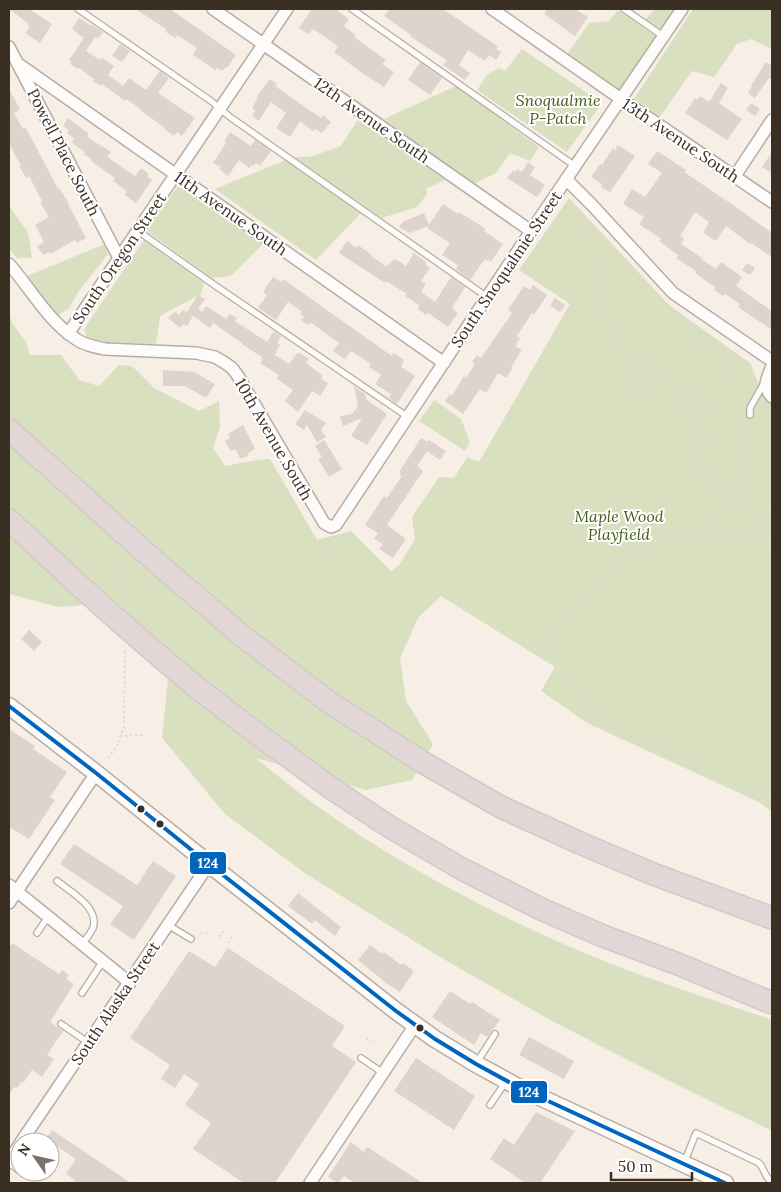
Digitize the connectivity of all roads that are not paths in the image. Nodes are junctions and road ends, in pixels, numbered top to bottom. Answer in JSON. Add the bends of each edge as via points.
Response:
{"nodes":[{"id":1,"x":78,"y":9,"type":"edge"},
{"id":2,"x":213,"y":9,"type":"edge"},
{"id":3,"x":286,"y":9,"type":"edge"},
{"id":4,"x":352,"y":9,"type":"edge"},
{"id":5,"x":492,"y":9,"type":"edge"},
{"id":6,"x":624,"y":9,"type":"edge"},
{"id":7,"x":682,"y":9,"type":"edge"},
{"id":8,"x":663,"y":36,"type":"junction"},
{"id":9,"x":263,"y":44,"type":"junction"},
{"id":10,"x":9,"y":47,"type":"edge"},
{"id":11,"x":17,"y":63,"type":"junction"},
{"id":12,"x":621,"y":99,"type":"junction"},
{"id":13,"x":220,"y":108,"type":"junction"},
{"id":14,"x":772,"y":120,"type":"edge"},
{"id":15,"x":575,"y":166,"type":"junction"},
{"id":16,"x":176,"y":174,"type":"junction"},
{"id":17,"x":735,"y":176,"type":"junction"},
{"id":18,"x":566,"y":179,"type":"junction"},
{"id":19,"x":772,"y":202,"type":"edge"},
{"id":20,"x":138,"y":230,"type":"junction"},
{"id":21,"x":531,"y":230,"type":"junction"},
{"id":22,"x":119,"y":258,"type":"junction"},
{"id":23,"x":9,"y":264,"type":"edge"},
{"id":24,"x":487,"y":297,"type":"junction"},
{"id":25,"x":68,"y":334,"type":"junction"},
{"id":26,"x":772,"y":361,"type":"edge"},
{"id":27,"x":444,"y":363,"type":"junction"},
{"id":28,"x":772,"y":366,"type":"edge"},
{"id":29,"x":766,"y":381,"type":"junction"},
{"id":30,"x":772,"y":397,"type":"edge"},
{"id":31,"x":750,"y":415,"type":"dead end"},
{"id":32,"x":408,"y":417,"type":"junction"},
{"id":33,"x":9,"y":430,"type":"edge"},
{"id":34,"x":9,"y":520,"type":"edge"},
{"id":35,"x":331,"y":527,"type":"joint"},
{"id":36,"x":9,"y":706,"type":"edge"},
{"id":37,"x":96,"y":773,"type":"junction"},
{"id":38,"x":209,"y":864,"type":"junction"},
{"id":39,"x":57,"y":881,"type":"dead end"},
{"id":40,"x":13,"y":888,"type":"edge"},
{"id":41,"x":9,"y":904,"type":"edge"},
{"id":42,"x":48,"y":917,"type":"junction"},
{"id":43,"x":772,"y":918,"type":"edge"},
{"id":44,"x":168,"y":925,"type":"junction"},
{"id":45,"x":37,"y":934,"type":"dead end"},
{"id":46,"x":191,"y":939,"type":"dead end"},
{"id":47,"x":82,"y":944,"type":"junction"},
{"id":48,"x":103,"y":961,"type":"junction"},
{"id":49,"x":678,"y":964,"type":"junction"},
{"id":50,"x":130,"y":982,"type":"junction"},
{"id":51,"x":772,"y":990,"type":"edge"},
{"id":52,"x":82,"y":993,"type":"dead end"},
{"id":53,"x":772,"y":1003,"type":"edge"},
{"id":54,"x":61,"y":1024,"type":"dead end"},
{"id":55,"x":415,"y":1025,"type":"junction"},
{"id":56,"x":495,"y":1034,"type":"dead end"},
{"id":57,"x":88,"y":1043,"type":"junction"},
{"id":58,"x":361,"y":1058,"type":"dead end"},
{"id":59,"x":476,"y":1064,"type":"junction"},
{"id":60,"x":383,"y":1073,"type":"junction"},
{"id":61,"x":506,"y":1081,"type":"junction"},
{"id":62,"x":490,"y":1105,"type":"dead end"},
{"id":63,"x":30,"y":1132,"type":"edge"},
{"id":64,"x":688,"y":1166,"type":"junction"},
{"id":65,"x":772,"y":1182,"type":"edge"},
{"id":66,"x":310,"y":1183,"type":"edge"},
{"id":67,"x":726,"y":1183,"type":"edge"}],
"edges":[{"from":1,"to":13,"type":"lane"},
{"from":2,"to":9,"type":"street","name":"12th Avenue South"},
{"from":3,"to":9,"type":"street","name":"South Oregon Street"},
{"from":4,"to":15,"type":"lane"},
{"from":5,"to":12,"type":"street","name":"13th Avenue South"},
{"from":6,"to":8,"type":"lane"},
{"from":7,"to":8,"type":"street","name":"South Snoqualmie Street"},
{"from":8,"to":12,"type":"street","name":"South Snoqualmie Street"},
{"from":9,"to":13,"type":"street","name":"South Oregon Street"},
{"from":9,"to":21,"type":"street","name":"12th Avenue South"},
{"from":10,"to":11,"type":"street","name":"Powell Place South"},
{"from":11,"to":16,"type":"street","name":"11th Avenue South"},
{"from":11,"to":22,"type":"street","name":"Powell Place South"},
{"from":12,"to":15,"type":"street","name":"South Snoqualmie Street"},
{"from":12,"to":17,"type":"street","name":"13th Avenue South"},
{"from":13,"to":16,"type":"street","name":"South Oregon Street"},
{"from":13,"to":24,"type":"lane"},
{"from":14,"to":17,"type":"street"},
{"from":15,"to":18,"type":"street","name":"South Snoqualmie Street"},
{"from":16,"to":20,"type":"street","name":"South Oregon Street"},
{"from":16,"to":27,"type":"street","name":"11th Avenue South"},
{"from":17,"to":19,"type":"street","name":"13th Avenue South"},
{"from":18,"to":21,"type":"street","name":"South Snoqualmie Street"},
{"from":18,"to":26,"type":"street","via":[[673,293]]},
{"from":20,"to":22,"type":"street","name":"South Oregon Street"},
{"from":20,"to":32,"type":"lane"},
{"from":21,"to":24,"type":"street","name":"South Snoqualmie Street"},
{"from":22,"to":25,"type":"street","name":"South Oregon Street"},
{"from":23,"to":25,"type":"street","name":"10th Avenue South"},
{"from":24,"to":27,"type":"street","name":"South Snoqualmie Street"},
{"from":25,"to":35,"type":"street","name":"10th Avenue South","via":[[105,349],[196,352],[215,357],[232,368],[324,524]]},
{"from":27,"to":32,"type":"street","name":"South Snoqualmie Street"},
{"from":28,"to":29,"type":"street"},
{"from":29,"to":30,"type":"street"},
{"from":29,"to":31,"type":"lane","via":[[750,408]]},
{"from":32,"to":35,"type":"street","name":"South Snoqualmie Street","via":[[336,525]]},
{"from":33,"to":43,"type":"highway","via":[[246,639],[329,702],[424,763],[501,807],[580,843]]},
{"from":34,"to":49,"type":"highway","bridge":true,"via":[[156,654],[353,803],[462,869],[603,936]]},
{"from":36,"to":37,"type":"main road"},
{"from":37,"to":38,"type":"main road"},
{"from":37,"to":40,"type":"street"},
{"from":38,"to":44,"type":"street","name":"South Alaska Street"},
{"from":38,"to":55,"type":"main road"},
{"from":39,"to":47,"type":"lane","via":[[84,902],[93,914],[93,928]]},
{"from":40,"to":41,"type":"street"},
{"from":40,"to":42,"type":"street"},
{"from":42,"to":45,"type":"lane"},
{"from":42,"to":47,"type":"street"},
{"from":44,"to":46,"type":"lane"},
{"from":44,"to":50,"type":"street","name":"South Alaska Street"},
{"from":47,"to":48,"type":"street"},
{"from":48,"to":50,"type":"street"},
{"from":48,"to":52,"type":"lane"},
{"from":49,"to":51,"type":"highway"},
{"from":49,"to":53,"type":"highway"},
{"from":50,"to":57,"type":"street","name":"South Alaska Street"},
{"from":54,"to":57,"type":"lane"},
{"from":55,"to":59,"type":"main road"},
{"from":55,"to":60,"type":"street"},
{"from":56,"to":59,"type":"lane"},
{"from":57,"to":63,"type":"street","name":"South Alaska Street"},
{"from":58,"to":60,"type":"lane"},
{"from":59,"to":61,"type":"main road"},
{"from":60,"to":66,"type":"street"},
{"from":61,"to":62,"type":"lane"},
{"from":61,"to":64,"type":"main road"},
{"from":64,"to":65,"type":"lane","via":[[696,1133],[759,1163]]},
{"from":64,"to":67,"type":"main road"}]}
